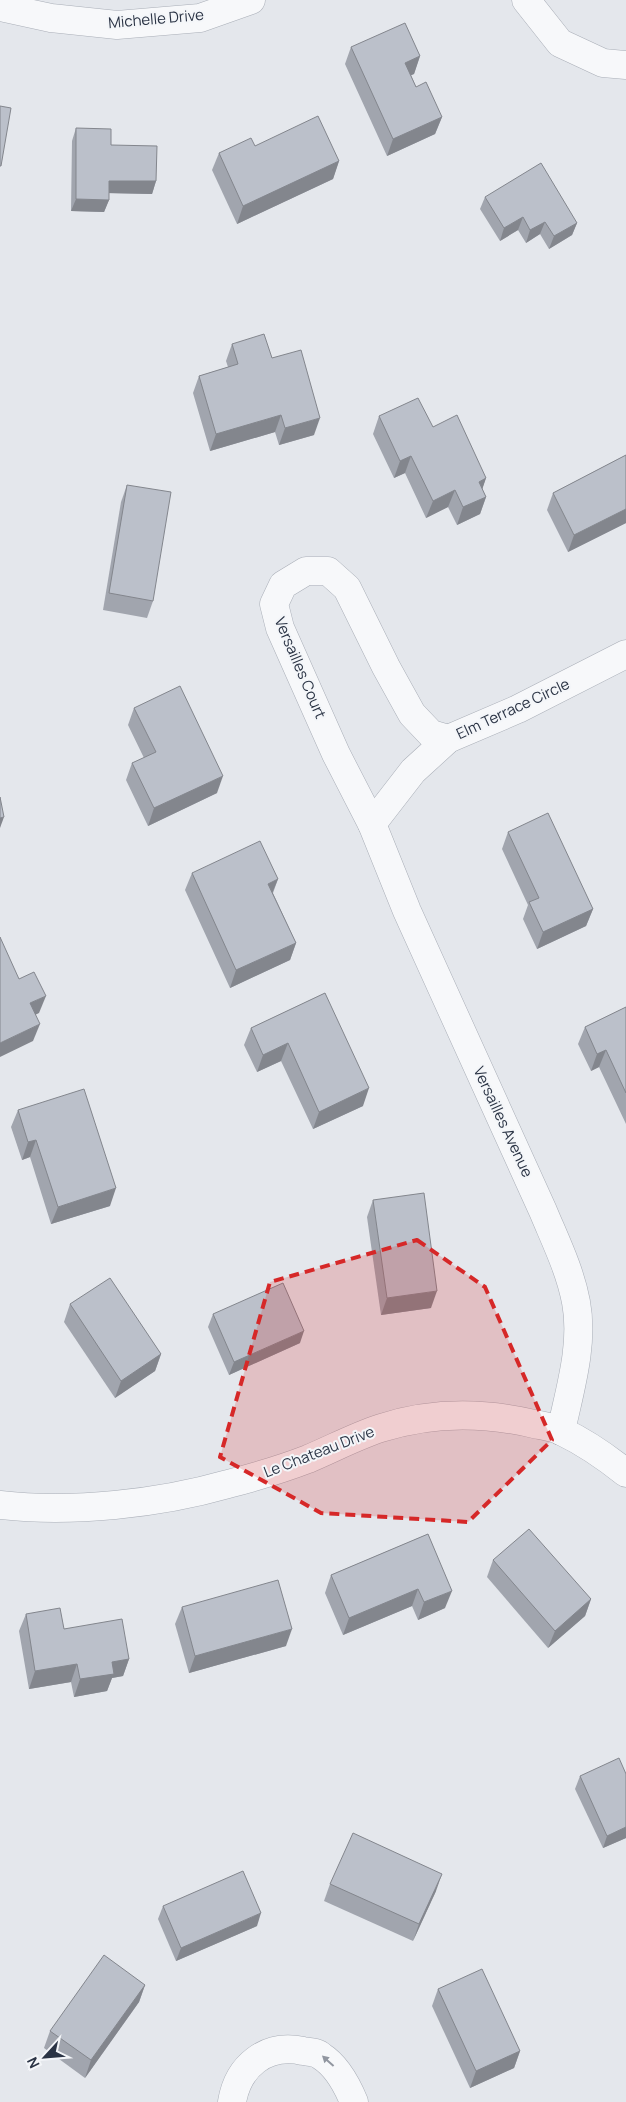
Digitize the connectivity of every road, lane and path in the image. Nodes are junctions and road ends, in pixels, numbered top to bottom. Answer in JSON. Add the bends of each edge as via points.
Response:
{"nodes":[{"id":1,"x":251,"y":0,"type":"edge"},
{"id":2,"x":526,"y":0,"type":"edge"},
{"id":3,"x":0,"y":7,"type":"edge"},
{"id":4,"x":626,"y":65,"type":"edge"},
{"id":5,"x":626,"y":654,"type":"edge"},
{"id":6,"x":448,"y":739,"type":"junction"},
{"id":7,"x":372,"y":824,"type":"junction"},
{"id":8,"x":561,"y":1431,"type":"junction"},
{"id":9,"x":626,"y":1473,"type":"edge"},
{"id":10,"x":0,"y":1505,"type":"edge"},
{"id":11,"x":232,"y":2102,"type":"edge"},
{"id":12,"x":354,"y":2102,"type":"edge"}],
"edges":[{"from":1,"to":3,"type":"street","name":"Michelle Drive","via":[[200,18],[117,25],[51,18]]},
{"from":2,"to":4,"type":"street","via":[[560,43],[603,63]]},
{"from":5,"to":6,"type":"street","name":"Elm Terrace Circle","via":[[518,709]]},
{"from":6,"to":7,"type":"street","name":"Elm Terrace Circle","via":[[413,771]]},
{"from":6,"to":7,"type":"street","name":"Versailles Court","via":[[431,734],[412,714],[347,588],[328,571],[306,570],[284,585],[274,604],[280,628],[336,754]]},
{"from":7,"to":8,"type":"street","name":"Versailles Avenue","via":[[407,912],[543,1211],[576,1302],[578,1340]]},
{"from":8,"to":9,"type":"street","name":"Le Chateau Drive","via":[[604,1455]]},
{"from":8,"to":10,"type":"street","name":"Le Chateau Drive","via":[[470,1414],[440,1416],[379,1428],[306,1460],[228,1485],[187,1494],[92,1508]]},
{"from":12,"to":11,"type":"street","one_way":true,"via":[[336,2069],[320,2054],[296,2049],[269,2052],[249,2065],[235,2086]]}]}
